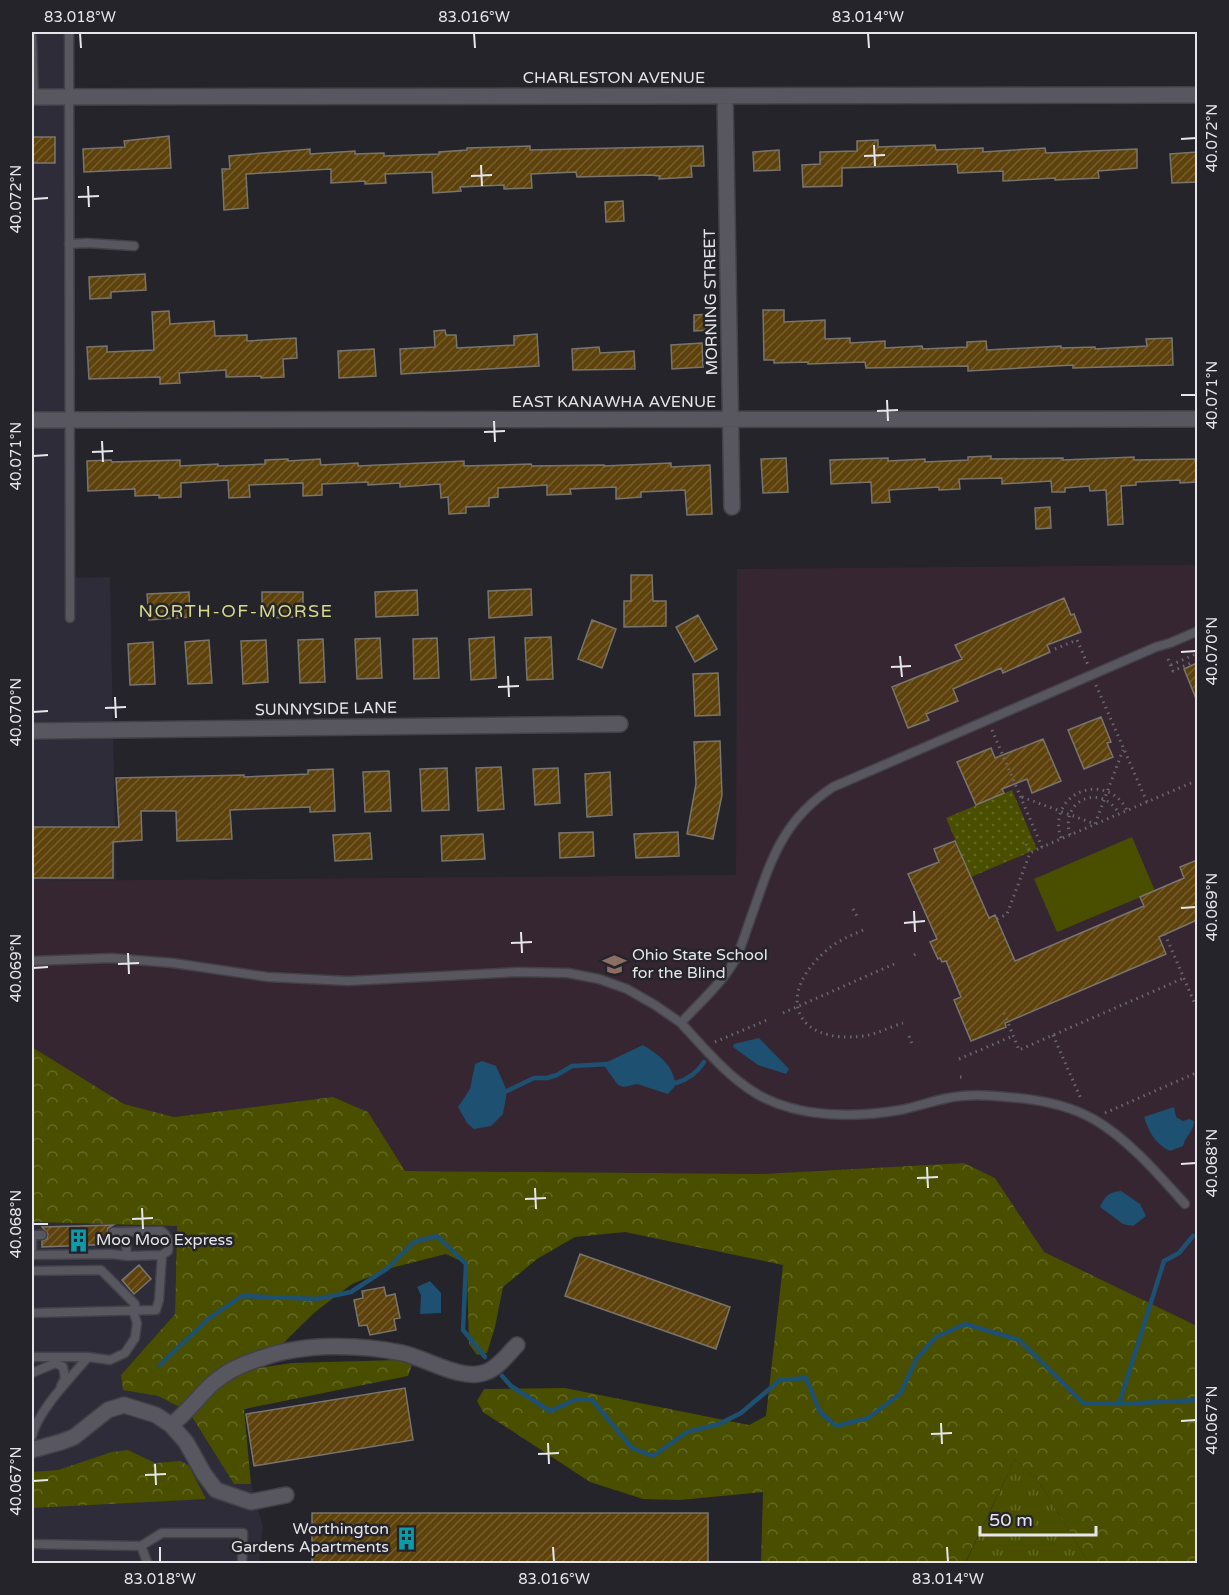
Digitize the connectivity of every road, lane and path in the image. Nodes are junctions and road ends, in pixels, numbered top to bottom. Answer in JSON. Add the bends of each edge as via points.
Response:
{"nodes":[{"id":1,"x":69,"y":32,"type":"edge"},
{"id":2,"x":32,"y":37,"type":"edge"},
{"id":3,"x":32,"y":49,"type":"edge"},
{"id":4,"x":1197,"y":95,"type":"edge"},
{"id":5,"x":725,"y":96,"type":"junction"},
{"id":6,"x":33,"y":97,"type":"edge"},
{"id":7,"x":69,"y":97,"type":"junction"},
{"id":8,"x":69,"y":244,"type":"junction"},
{"id":9,"x":134,"y":246,"type":"dead end"},
{"id":10,"x":1197,"y":419,"type":"edge"},
{"id":11,"x":32,"y":420,"type":"edge"},
{"id":12,"x":70,"y":420,"type":"junction"},
{"id":13,"x":731,"y":420,"type":"junction"},
{"id":14,"x":732,"y":507,"type":"dead end"},
{"id":15,"x":70,"y":618,"type":"dead end"},
{"id":16,"x":1197,"y":631,"type":"edge"},
{"id":17,"x":1055,"y":649,"type":"dead end"},
{"id":18,"x":1197,"y":653,"type":"edge"},
{"id":19,"x":1168,"y":658,"type":"dead end"},
{"id":20,"x":1170,"y":665,"type":"junction"},
{"id":21,"x":1088,"y":666,"type":"dead end"},
{"id":22,"x":1191,"y":666,"type":"dead end"},
{"id":23,"x":1095,"y":683,"type":"dead end"},
{"id":24,"x":621,"y":724,"type":"dead end"},
{"id":25,"x":991,"y":729,"type":"dead end"},
{"id":26,"x":32,"y":730,"type":"edge"},
{"id":27,"x":1123,"y":750,"type":"junction"},
{"id":28,"x":1197,"y":780,"type":"edge"},
{"id":29,"x":1108,"y":792,"type":"junction"},
{"id":30,"x":1020,"y":796,"type":"junction"},
{"id":31,"x":1105,"y":799,"type":"junction"},
{"id":32,"x":1147,"y":802,"type":"junction"},
{"id":33,"x":1061,"y":810,"type":"junction"},
{"id":34,"x":1127,"y":810,"type":"junction"},
{"id":35,"x":1069,"y":814,"type":"junction"},
{"id":36,"x":1119,"y":814,"type":"junction"},
{"id":37,"x":1095,"y":824,"type":"junction"},
{"id":38,"x":1070,"y":835,"type":"junction"},
{"id":39,"x":1061,"y":838,"type":"junction"},
{"id":40,"x":1026,"y":844,"type":"dead end"},
{"id":41,"x":1042,"y":847,"type":"junction"},
{"id":42,"x":1030,"y":853,"type":"junction"},
{"id":43,"x":853,"y":909,"type":"dead end"},
{"id":44,"x":857,"y":916,"type":"dead end"},
{"id":45,"x":997,"y":919,"type":"dead end"},
{"id":46,"x":863,"y":930,"type":"dead end"},
{"id":47,"x":1165,"y":934,"type":"dead end"},
{"id":48,"x":32,"y":960,"type":"edge"},
{"id":49,"x":894,"y":964,"type":"dead end"},
{"id":50,"x":1184,"y":978,"type":"junction"},
{"id":51,"x":1194,"y":1002,"type":"dead end"},
{"id":52,"x":798,"y":1007,"type":"junction"},
{"id":53,"x":783,"y":1013,"type":"dead end"},
{"id":54,"x":1004,"y":1013,"type":"dead end"},
{"id":55,"x":767,"y":1020,"type":"dead end"},
{"id":56,"x":681,"y":1023,"type":"junction"},
{"id":57,"x":903,"y":1023,"type":"dead end"},
{"id":58,"x":1053,"y":1035,"type":"junction"},
{"id":59,"x":909,"y":1036,"type":"dead end"},
{"id":60,"x":1012,"y":1036,"type":"junction"},
{"id":61,"x":715,"y":1042,"type":"dead end"},
{"id":62,"x":912,"y":1044,"type":"dead end"},
{"id":63,"x":959,"y":1059,"type":"dead end"},
{"id":64,"x":1197,"y":1072,"type":"edge"},
{"id":65,"x":1084,"y":1106,"type":"dead end"},
{"id":66,"x":1100,"y":1114,"type":"dead end"},
{"id":67,"x":1185,"y":1204,"type":"dead end"},
{"id":68,"x":114,"y":1232,"type":"dead end"},
{"id":69,"x":126,"y":1232,"type":"junction"},
{"id":70,"x":32,"y":1235,"type":"edge"},
{"id":71,"x":42,"y":1235,"type":"dead end"},
{"id":72,"x":32,"y":1240,"type":"edge"},
{"id":73,"x":32,"y":1255,"type":"edge"},
{"id":74,"x":162,"y":1255,"type":"junction"},
{"id":75,"x":127,"y":1256,"type":"junction"},
{"id":76,"x":32,"y":1271,"type":"edge"},
{"id":77,"x":133,"y":1311,"type":"junction"},
{"id":78,"x":32,"y":1313,"type":"edge"},
{"id":79,"x":517,"y":1345,"type":"dead end"},
{"id":80,"x":32,"y":1357,"type":"edge"},
{"id":81,"x":88,"y":1357,"type":"junction"},
{"id":82,"x":32,"y":1373,"type":"edge"},
{"id":83,"x":55,"y":1397,"type":"junction"},
{"id":84,"x":171,"y":1425,"type":"junction"},
{"id":85,"x":32,"y":1436,"type":"edge"},
{"id":86,"x":32,"y":1450,"type":"edge"},
{"id":87,"x":286,"y":1495,"type":"dead end"},
{"id":88,"x":32,"y":1544,"type":"edge"},
{"id":89,"x":141,"y":1546,"type":"junction"},
{"id":90,"x":148,"y":1563,"type":"edge"},
{"id":91,"x":242,"y":1563,"type":"edge"}],
"edges":[{"from":1,"to":7,"type":"lane"},
{"from":2,"to":3,"type":"lane"},
{"from":3,"to":6,"type":"lane"},
{"from":4,"to":5,"type":"street","name":"CHARLESTON AVENUE"},
{"from":5,"to":7,"type":"street","name":"CHARLESTON AVENUE"},
{"from":5,"to":13,"type":"street","name":"MORNING STREET"},
{"from":6,"to":7,"type":"street","name":"CHARLESTON AVENUE"},
{"from":7,"to":8,"type":"lane"},
{"from":8,"to":9,"type":"lane"},
{"from":8,"to":12,"type":"lane"},
{"from":10,"to":13,"type":"street","name":"EAST KANAWHA AVENUE"},
{"from":11,"to":12,"type":"street","name":"EAST KANAWHA AVENUE"},
{"from":12,"to":13,"type":"street","name":"EAST KANAWHA AVENUE"},
{"from":12,"to":15,"type":"lane"},
{"from":13,"to":14,"type":"street","name":"MORNING STREET"},
{"from":16,"to":56,"type":"lane","via":[[833,787],[815,799],[777,845],[730,969]]},
{"from":17,"to":21,"type":"path","via":[[1077,640]]},
{"from":18,"to":20,"type":"path"},
{"from":19,"to":20,"type":"path"},
{"from":20,"to":22,"type":"path","via":[[1173,671]]},
{"from":23,"to":27,"type":"path"},
{"from":24,"to":26,"type":"street","name":"SUNNYSIDE LANE"},
{"from":25,"to":30,"type":"path"},
{"from":27,"to":29,"type":"path"},
{"from":27,"to":32,"type":"path"},
{"from":28,"to":32,"type":"path"},
{"from":29,"to":31,"type":"path"},
{"from":29,"to":33,"type":"path","via":[[1097,789],[1078,793]]},
{"from":29,"to":34,"type":"path"},
{"from":30,"to":33,"type":"path"},
{"from":30,"to":41,"type":"path"},
{"from":31,"to":35,"type":"path","via":[[1084,799]]},
{"from":31,"to":36,"type":"path"},
{"from":31,"to":37,"type":"path"},
{"from":32,"to":34,"type":"path"},
{"from":33,"to":35,"type":"path"},
{"from":33,"to":39,"type":"path"},
{"from":34,"to":36,"type":"path"},
{"from":35,"to":37,"type":"path"},
{"from":35,"to":38,"type":"path"},
{"from":36,"to":37,"type":"path"},
{"from":37,"to":38,"type":"path"},
{"from":38,"to":39,"type":"path"},
{"from":39,"to":41,"type":"path"},
{"from":40,"to":42,"type":"path"},
{"from":41,"to":42,"type":"path"},
{"from":42,"to":45,"type":"path","via":[[1007,914]]},
{"from":43,"to":44,"type":"path"},
{"from":46,"to":52,"type":"path","via":[[837,943],[818,960],[800,987]]},
{"from":47,"to":50,"type":"path"},
{"from":48,"to":56,"type":"lane","via":[[112,958],[267,977],[348,981],[568,973],[627,989]]},
{"from":49,"to":52,"type":"path"},
{"from":50,"to":51,"type":"path"},
{"from":50,"to":58,"type":"path"},
{"from":52,"to":53,"type":"path"},
{"from":52,"to":57,"type":"path","via":[[808,1027],[833,1035],[865,1036]]},
{"from":54,"to":60,"type":"path"},
{"from":55,"to":61,"type":"path"},
{"from":56,"to":67,"type":"lane","via":[[730,1075],[759,1095],[795,1109],[870,1114],[951,1097],[996,1096],[1063,1106],[1095,1120],[1125,1143]]},
{"from":58,"to":60,"type":"path","via":[[1019,1050]]},
{"from":58,"to":65,"type":"path"},
{"from":59,"to":62,"type":"path"},
{"from":60,"to":63,"type":"path"},
{"from":64,"to":66,"type":"path"},
{"from":68,"to":69,"type":"lane"},
{"from":69,"to":74,"type":"lane","via":[[166,1234],[169,1246]]},
{"from":69,"to":75,"type":"lane"},
{"from":70,"to":71,"type":"lane"},
{"from":72,"to":73,"type":"lane"},
{"from":73,"to":75,"type":"lane"},
{"from":74,"to":75,"type":"lane"},
{"from":74,"to":77,"type":"lane","via":[[156,1310]]},
{"from":76,"to":77,"type":"lane","via":[[101,1270],[135,1304]]},
{"from":77,"to":78,"type":"lane"},
{"from":77,"to":81,"type":"lane","via":[[137,1323],[135,1338],[125,1353],[110,1360]]},
{"from":79,"to":84,"type":"street","via":[[499,1364],[486,1372],[471,1374],[403,1353],[332,1345],[264,1357],[232,1369]]},
{"from":80,"to":81,"type":"lane"},
{"from":81,"to":83,"type":"lane"},
{"from":82,"to":83,"type":"lane","via":[[56,1364],[63,1367],[65,1378]]},
{"from":83,"to":85,"type":"lane","via":[[34,1426]]},
{"from":84,"to":86,"type":"street","via":[[140,1408],[124,1405],[108,1410],[74,1437]]},
{"from":84,"to":87,"type":"street","via":[[216,1490],[251,1502]]},
{"from":88,"to":89,"type":"lane"},
{"from":89,"to":90,"type":"lane"},
{"from":89,"to":91,"type":"lane","via":[[162,1533],[243,1533]]}]}
